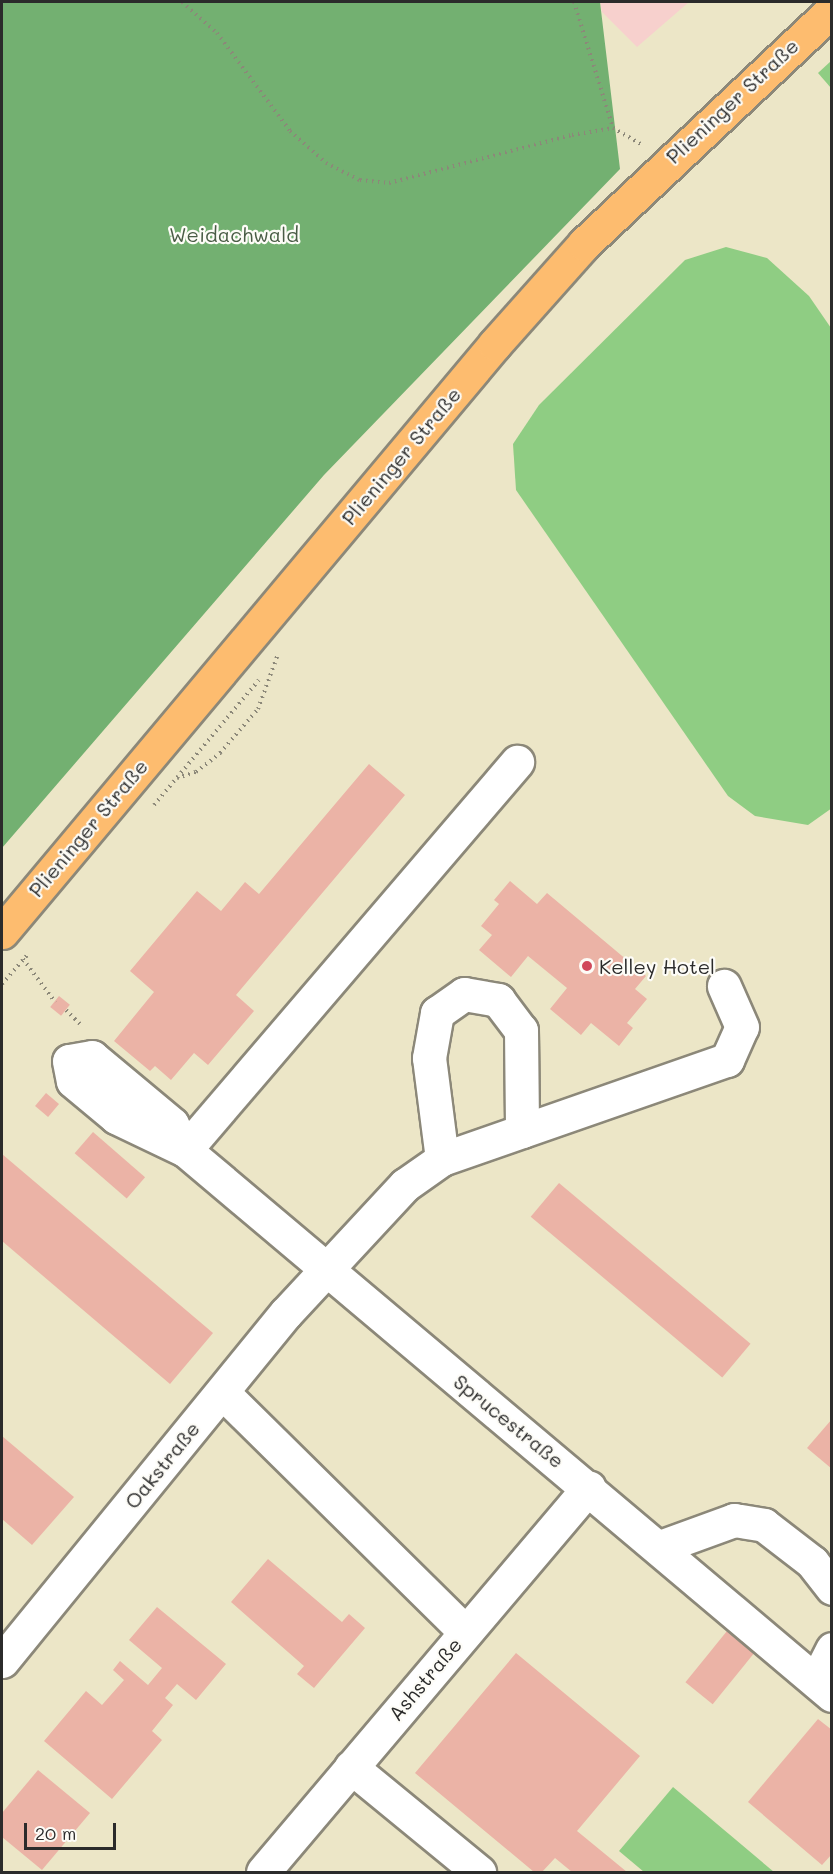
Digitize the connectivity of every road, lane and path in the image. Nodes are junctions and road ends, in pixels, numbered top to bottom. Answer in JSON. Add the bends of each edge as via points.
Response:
{"nodes":[{"id":1,"x":182,"y":2,"type":"edge"},
{"id":2,"x":574,"y":2,"type":"edge"},
{"id":3,"x":831,"y":10,"type":"edge"},
{"id":4,"x":613,"y":128,"type":"junction"},
{"id":5,"x":673,"y":156,"type":"junction"},
{"id":6,"x":517,"y":762,"type":"dead end"},
{"id":7,"x":177,"y":778,"type":"junction"},
{"id":8,"x":146,"y":814,"type":"dead end"},
{"id":9,"x":2,"y":932,"type":"edge"},
{"id":10,"x":31,"y":950,"type":"dead end"},
{"id":11,"x":23,"y":959,"type":"junction"},
{"id":12,"x":2,"y":984,"type":"edge"},
{"id":13,"x":724,"y":986,"type":"dead end"},
{"id":14,"x":55,"y":1002,"type":"dead end"},
{"id":15,"x":522,"y":1131,"type":"junction"},
{"id":16,"x":442,"y":1159,"type":"junction"},
{"id":17,"x":326,"y":1271,"type":"junction"},
{"id":18,"x":222,"y":1392,"type":"junction"},
{"id":19,"x":589,"y":1487,"type":"junction"},
{"id":20,"x":660,"y":1547,"type":"junction"},
{"id":21,"x":831,"y":1588,"type":"edge"},
{"id":22,"x":465,"y":1632,"type":"junction"},
{"id":23,"x":831,"y":1649,"type":"edge"},
{"id":24,"x":2,"y":1661,"type":"edge"},
{"id":25,"x":824,"y":1688,"type":"edge"},
{"id":26,"x":351,"y":1767,"type":"junction"},
{"id":27,"x":268,"y":1871,"type":"edge"},
{"id":28,"x":479,"y":1872,"type":"edge"}],
"edges":[{"from":1,"to":4,"type":"path","via":[[217,33],[290,131],[326,163],[360,180],[389,183]]},
{"from":2,"to":4,"type":"path"},
{"from":3,"to":5,"type":"main road","name":"Plieninger Straße"},
{"from":4,"to":5,"type":"path","via":[[627,139]]},
{"from":5,"to":9,"type":"main road","name":"Plieninger Straße","via":[[584,244],[495,344]]},
{"from":6,"to":17,"type":"street","name":"Sprucestraße","via":[[185,1150]]},
{"from":7,"to":7,"type":"path","via":[[256,683],[280,646],[258,709],[220,753],[196,772]]},
{"from":7,"to":8,"type":"path"},
{"from":10,"to":11,"type":"path"},
{"from":11,"to":12,"type":"path"},
{"from":11,"to":14,"type":"path"},
{"from":13,"to":15,"type":"street","name":"Oakstraße","via":[[742,1027],[727,1060]]},
{"from":15,"to":16,"type":"street","name":"Oakstraße"},
{"from":15,"to":16,"type":"street","via":[[521,1030],[498,1000],[464,994],[437,1013],[429,1058]]},
{"from":16,"to":17,"type":"street","name":"Oakstraße","via":[[405,1185]]},
{"from":17,"to":18,"type":"street","name":"Oakstraße"},
{"from":17,"to":19,"type":"street","name":"Sprucestraße"},
{"from":18,"to":22,"type":"street"},
{"from":18,"to":24,"type":"street","name":"Oakstraße"},
{"from":19,"to":20,"type":"street","name":"Sprucestraße"},
{"from":19,"to":22,"type":"street","name":"Ashstraße"},
{"from":20,"to":21,"type":"street","via":[[734,1520],[764,1525],[812,1562]]},
{"from":20,"to":25,"type":"street","name":"Sprucestraße"},
{"from":22,"to":26,"type":"street","name":"Ashstraße"},
{"from":23,"to":25,"type":"street"},
{"from":26,"to":27,"type":"street","name":"Ashstraße"},
{"from":26,"to":28,"type":"street"}]}
